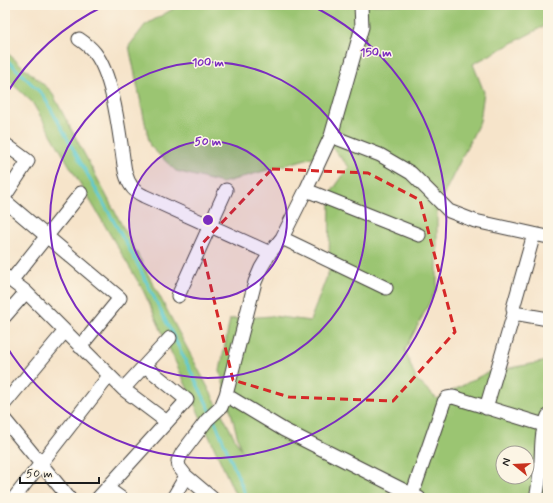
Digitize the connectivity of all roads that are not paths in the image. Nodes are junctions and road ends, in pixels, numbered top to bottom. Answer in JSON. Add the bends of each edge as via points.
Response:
{"nodes":[{"id":1,"x":361,"y":5,"type":"edge"},
{"id":2,"x":79,"y":39,"type":"dead end"},
{"id":3,"x":331,"y":136,"type":"junction"},
{"id":4,"x":5,"y":144,"type":"edge"},
{"id":5,"x":226,"y":190,"type":"dead end"},
{"id":6,"x":306,"y":190,"type":"junction"},
{"id":7,"x":81,"y":193,"type":"dead end"},
{"id":8,"x":5,"y":197,"type":"edge"},
{"id":9,"x":209,"y":227,"type":"junction"},
{"id":10,"x":534,"y":234,"type":"junction"},
{"id":11,"x":419,"y":235,"type":"dead end"},
{"id":12,"x":47,"y":236,"type":"junction"},
{"id":13,"x":548,"y":237,"type":"edge"},
{"id":14,"x":282,"y":238,"type":"junction"},
{"id":15,"x":270,"y":253,"type":"junction"},
{"id":16,"x":8,"y":278,"type":"edge"},
{"id":17,"x":386,"y":288,"type":"dead end"},
{"id":18,"x":26,"y":292,"type":"junction"},
{"id":19,"x":178,"y":296,"type":"dead end"},
{"id":20,"x":514,"y":313,"type":"junction"},
{"id":21,"x":5,"y":316,"type":"edge"},
{"id":22,"x":548,"y":319,"type":"edge"},
{"id":23,"x":64,"y":331,"type":"junction"},
{"id":24,"x":170,"y":338,"type":"dead end"},
{"id":25,"x":80,"y":347,"type":"junction"},
{"id":26,"x":145,"y":366,"type":"junction"},
{"id":27,"x":109,"y":376,"type":"junction"},
{"id":28,"x":123,"y":389,"type":"junction"},
{"id":29,"x":223,"y":402,"type":"junction"},
{"id":30,"x":5,"y":403,"type":"edge"},
{"id":31,"x":486,"y":408,"type":"junction"},
{"id":32,"x":5,"y":420,"type":"edge"},
{"id":33,"x":546,"y":421,"type":"edge"},
{"id":34,"x":167,"y":422,"type":"junction"},
{"id":35,"x":41,"y":464,"type":"junction"},
{"id":36,"x":186,"y":476,"type":"junction"},
{"id":37,"x":107,"y":488,"type":"junction"},
{"id":38,"x":541,"y":492,"type":"edge"},
{"id":39,"x":415,"y":496,"type":"edge"},
{"id":40,"x":14,"y":498,"type":"edge"},
{"id":41,"x":69,"y":498,"type":"edge"},
{"id":42,"x":98,"y":498,"type":"edge"},
{"id":43,"x":121,"y":498,"type":"edge"},
{"id":44,"x":173,"y":498,"type":"edge"},
{"id":45,"x":212,"y":498,"type":"edge"}],
"edges":[{"from":1,"to":3,"type":"street","via":[[362,27]]},
{"from":2,"to":9,"type":"street","via":[[95,52],[107,76],[119,125],[125,172],[132,187],[144,196]]},
{"from":3,"to":6,"type":"street"},
{"from":3,"to":10,"type":"street","via":[[380,155],[411,173],[449,211],[475,221]]},
{"from":4,"to":8,"type":"street","via":[[28,161]]},
{"from":5,"to":9,"type":"street"},
{"from":6,"to":11,"type":"street"},
{"from":6,"to":14,"type":"street"},
{"from":7,"to":12,"type":"street"},
{"from":8,"to":12,"type":"street"},
{"from":9,"to":15,"type":"street"},
{"from":9,"to":19,"type":"street"},
{"from":10,"to":13,"type":"street"},
{"from":10,"to":20,"type":"street","via":[[513,308]]},
{"from":12,"to":16,"type":"street"},
{"from":12,"to":25,"type":"street","via":[[120,298]]},
{"from":14,"to":15,"type":"street"},
{"from":14,"to":17,"type":"street"},
{"from":15,"to":29,"type":"street","via":[[255,282]]},
{"from":16,"to":18,"type":"street"},
{"from":18,"to":21,"type":"street"},
{"from":18,"to":23,"type":"street"},
{"from":20,"to":22,"type":"street"},
{"from":20,"to":31,"type":"street"},
{"from":23,"to":25,"type":"street"},
{"from":23,"to":30,"type":"street"},
{"from":24,"to":26,"type":"street"},
{"from":25,"to":27,"type":"street"},
{"from":26,"to":28,"type":"street"},
{"from":26,"to":34,"type":"street","via":[[187,400]]},
{"from":27,"to":28,"type":"street"},
{"from":27,"to":35,"type":"street"},
{"from":28,"to":34,"type":"street"},
{"from":29,"to":36,"type":"street","via":[[182,453],[178,461],[179,467]]},
{"from":29,"to":39,"type":"street"},
{"from":31,"to":33,"type":"street"},
{"from":31,"to":39,"type":"street","via":[[453,397],[447,398]]},
{"from":32,"to":35,"type":"street"},
{"from":33,"to":38,"type":"street","via":[[541,438]]},
{"from":34,"to":37,"type":"street"},
{"from":35,"to":40,"type":"street"},
{"from":35,"to":41,"type":"street"},
{"from":36,"to":44,"type":"street"},
{"from":36,"to":45,"type":"street"},
{"from":37,"to":42,"type":"street"},
{"from":37,"to":43,"type":"street"}]}
